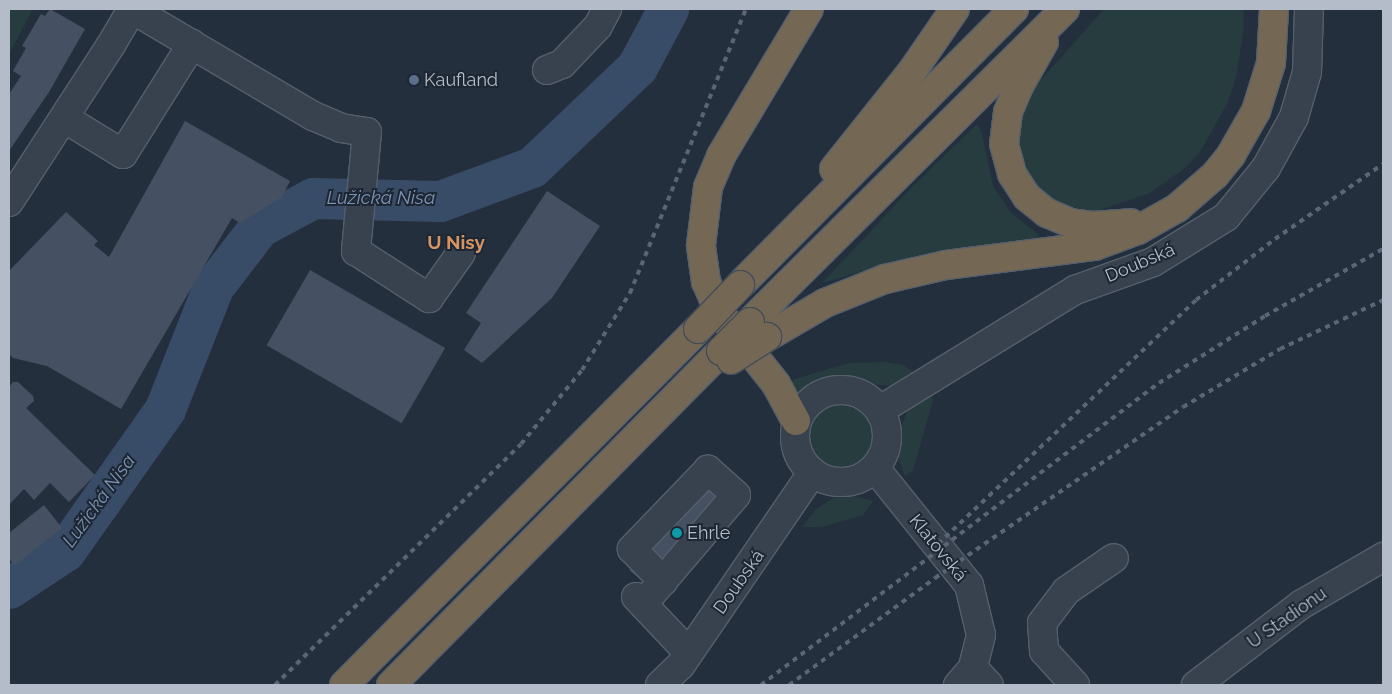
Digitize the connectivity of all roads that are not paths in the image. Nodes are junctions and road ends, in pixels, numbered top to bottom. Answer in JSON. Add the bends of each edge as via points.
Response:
{"nodes":[{"id":1,"x":132,"y":9,"type":"edge"},
{"id":2,"x":607,"y":9,"type":"edge"},
{"id":3,"x":809,"y":9,"type":"edge"},
{"id":4,"x":955,"y":9,"type":"edge"},
{"id":5,"x":1014,"y":9,"type":"edge"},
{"id":6,"x":1067,"y":9,"type":"edge"},
{"id":7,"x":1274,"y":9,"type":"edge"},
{"id":8,"x":1309,"y":9,"type":"edge"},
{"id":9,"x":192,"y":44,"type":"junction"},
{"id":10,"x":547,"y":70,"type":"dead end"},
{"id":11,"x":64,"y":118,"type":"junction"},
{"id":12,"x":9,"y":202,"type":"edge"},
{"id":13,"x":1177,"y":208,"type":"junction"},
{"id":14,"x":461,"y":252,"type":"dead end"},
{"id":15,"x":740,"y":285,"type":"junction"},
{"id":16,"x":759,"y":329,"type":"junction"},
{"id":17,"x":880,"y":410,"type":"junction"},
{"id":18,"x":796,"y":421,"type":"junction"},
{"id":19,"x":875,"y":468,"type":"junction"},
{"id":20,"x":812,"y":473,"type":"junction"},
{"id":21,"x":672,"y":506,"type":"junction"},
{"id":22,"x":650,"y":530,"type":"junction"},
{"id":23,"x":703,"y":535,"type":"junction"},
{"id":24,"x":1383,"y":557,"type":"edge"},
{"id":25,"x":682,"y":558,"type":"junction"},
{"id":26,"x":1114,"y":558,"type":"dead end"},
{"id":27,"x":663,"y":581,"type":"junction"},
{"id":28,"x":690,"y":653,"type":"junction"},
{"id":29,"x":974,"y":679,"type":"edge"},
{"id":30,"x":344,"y":685,"type":"edge"},
{"id":31,"x":390,"y":685,"type":"edge"},
{"id":32,"x":660,"y":685,"type":"edge"},
{"id":33,"x":1075,"y":685,"type":"edge"},
{"id":34,"x":1196,"y":685,"type":"edge"}],
"edges":[{"from":1,"to":9,"type":"street"},
{"from":1,"to":11,"type":"street"},
{"from":2,"to":10,"type":"street","via":[[598,26],[562,64]]},
{"from":3,"to":18,"type":"highway","via":[[718,164],[708,187],[701,245],[706,282],[716,306],[776,384]]},
{"from":4,"to":15,"type":"highway","via":[[913,70]]},
{"from":5,"to":15,"type":"highway"},
{"from":6,"to":13,"type":"highway","via":[[1032,61],[1008,112],[1004,144],[1012,174],[1036,206],[1071,223],[1116,226],[1140,222]]},
{"from":6,"to":16,"type":"highway"},
{"from":7,"to":13,"type":"highway","via":[[1271,63],[1256,111],[1221,168]]},
{"from":8,"to":17,"type":"street","name":"Doubská","via":[[1307,72],[1294,117],[1266,168],[1226,217],[1153,262],[1075,290]]},
{"from":9,"to":11,"type":"street","via":[[123,154]]},
{"from":9,"to":14,"type":"street","via":[[313,116],[341,128],[367,132],[356,251],[429,298]]},
{"from":11,"to":12,"type":"street"},
{"from":13,"to":16,"type":"highway","via":[[1138,230],[1095,246],[946,265],[885,279]]},
{"from":15,"to":30,"type":"highway","bridge":true},
{"from":16,"to":31,"type":"highway","bridge":true,"via":[[678,394]]},
{"from":17,"to":18,"type":"street","via":[[857,392],[827,391],[814,397]]},
{"from":17,"to":19,"type":"street","via":[[886,422],[887,446]]},
{"from":18,"to":20,"type":"street","via":[[794,440],[797,450]]},
{"from":19,"to":20,"type":"street","via":[[864,476],[838,482]]},
{"from":19,"to":29,"type":"street","name":"Klatovská","via":[[968,586],[980,635]]},
{"from":20,"to":28,"type":"street","name":"Doubská"},
{"from":21,"to":22,"type":"street"},
{"from":21,"to":23,"type":"street"},
{"from":21,"to":23,"type":"street","via":[[708,470],[736,495]]},
{"from":22,"to":25,"type":"street"},
{"from":22,"to":27,"type":"street","via":[[632,549]]},
{"from":23,"to":25,"type":"street"},
{"from":24,"to":34,"type":"street","name":"U Stadionu","via":[[1302,604]]},
{"from":25,"to":27,"type":"street"},
{"from":26,"to":33,"type":"street","via":[[1066,591],[1042,623],[1044,651]]},
{"from":27,"to":28,"type":"street","via":[[640,600]]},
{"from":28,"to":32,"type":"street","name":"Doubská"}]}
